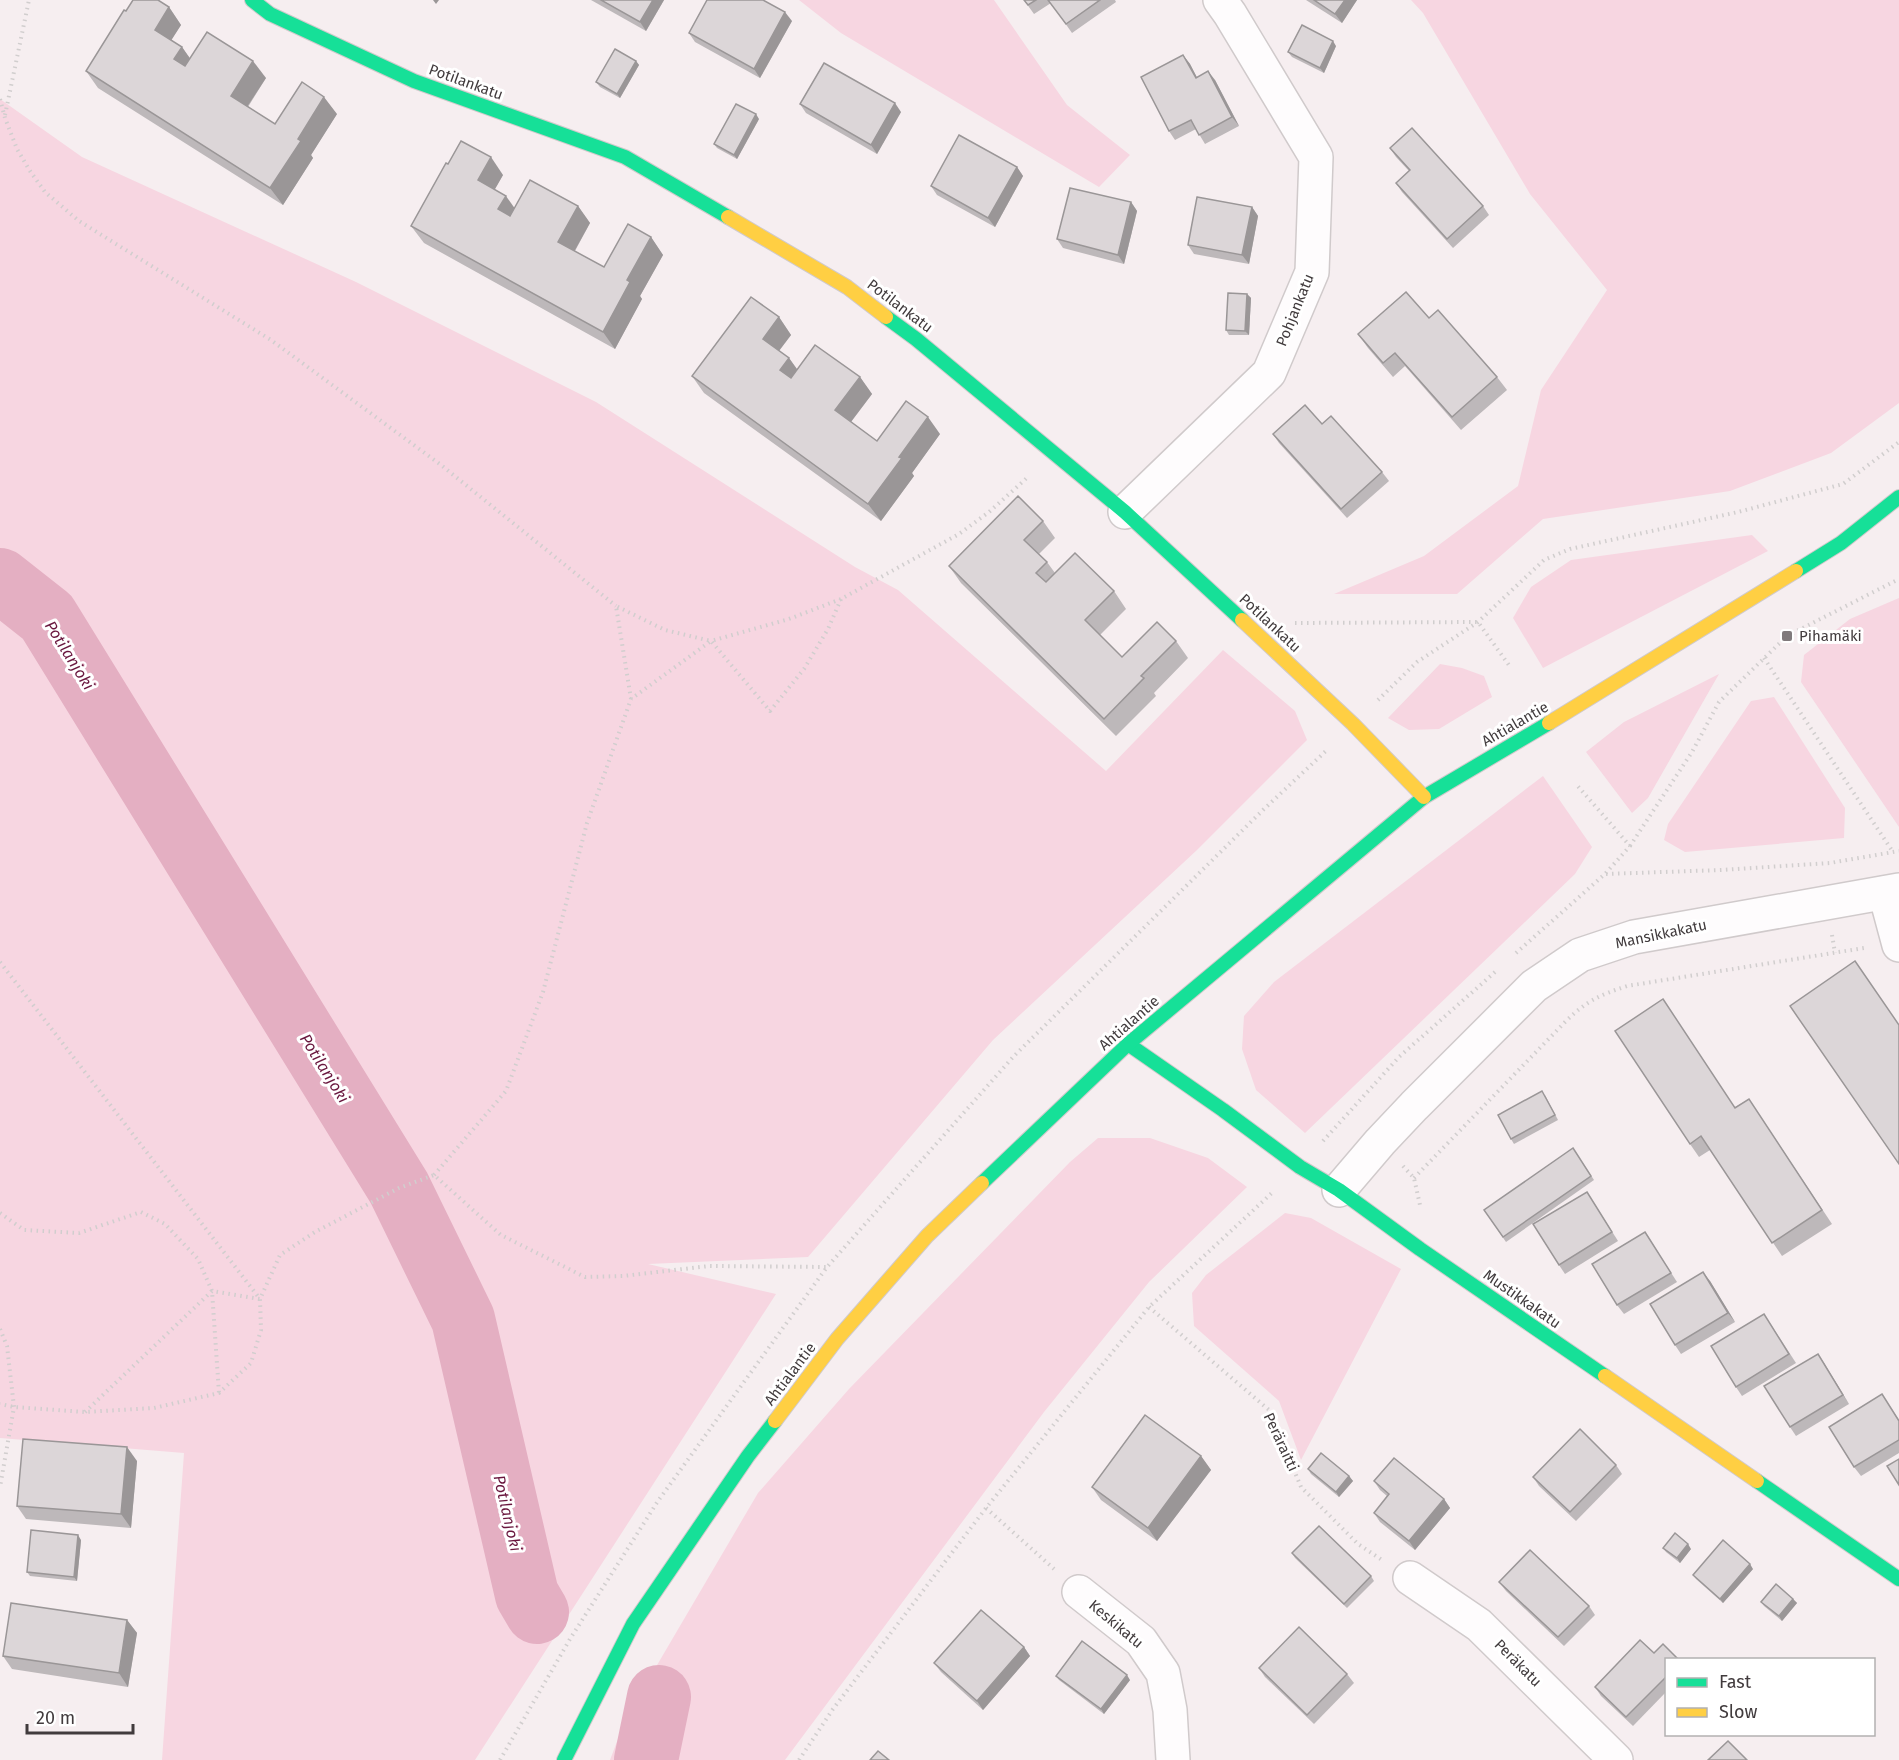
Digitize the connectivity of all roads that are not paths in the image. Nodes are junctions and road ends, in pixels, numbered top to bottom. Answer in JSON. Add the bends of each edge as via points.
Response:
{"nodes":[{"id":1,"x":252,"y":0,"type":"edge"},
{"id":2,"x":1220,"y":0,"type":"edge"},
{"id":3,"x":1899,"y":497,"type":"edge"},
{"id":4,"x":1125,"y":512,"type":"junction"},
{"id":5,"x":1424,"y":797,"type":"junction"},
{"id":6,"x":1892,"y":891,"type":"edge"},
{"id":7,"x":1899,"y":944,"type":"edge"},
{"id":8,"x":1128,"y":1044,"type":"junction"},
{"id":9,"x":1339,"y":1190,"type":"junction"},
{"id":10,"x":1410,"y":1578,"type":"road end"},
{"id":11,"x":1899,"y":1579,"type":"edge"},
{"id":12,"x":1079,"y":1592,"type":"road end"},
{"id":13,"x":564,"y":1760,"type":"edge"},
{"id":14,"x":1173,"y":1760,"type":"edge"},
{"id":15,"x":1616,"y":1760,"type":"edge"}],
"edges":[{"from":1,"to":4,"type":"street","name":"Potilankatu","via":[[270,14],[414,81],[626,157],[847,287]]},
{"from":2,"to":4,"type":"street","name":"Pohjankatu","via":[[1316,157],[1312,272],[1269,373]]},
{"from":3,"to":5,"type":"street","name":"Ahtialantie","via":[[1841,543],[1596,696]]},
{"from":4,"to":5,"type":"street","name":"Potilankatu","via":[[1353,724]]},
{"from":5,"to":8,"type":"street","name":"Ahtialantie"},
{"from":6,"to":7,"type":"street"},
{"from":6,"to":9,"type":"street","name":"Mansikkakatu","via":[[1634,937],[1580,955],[1534,986],[1414,1106]]},
{"from":8,"to":9,"type":"street","name":"Mustikkakatu","via":[[1300,1167]]},
{"from":8,"to":13,"type":"street","name":"Ahtialantie","via":[[927,1236],[837,1339],[748,1456],[633,1624]]},
{"from":9,"to":11,"type":"street","name":"Mustikkakatu"},
{"from":10,"to":15,"type":"street","name":"Peräkatu","via":[[1479,1625]]},
{"from":12,"to":14,"type":"street","name":"Keskikatu","via":[[1141,1641],[1163,1673]]}]}
